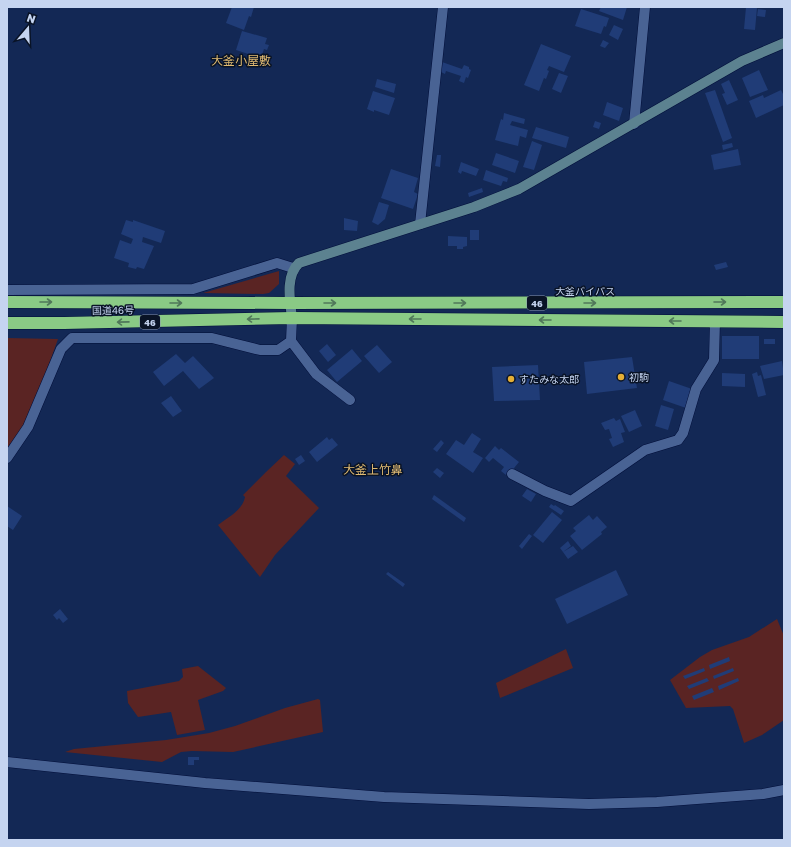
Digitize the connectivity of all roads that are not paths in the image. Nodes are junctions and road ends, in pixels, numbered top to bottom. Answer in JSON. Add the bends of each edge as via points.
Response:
{"nodes":[{"id":1,"x":443,"y":7,"type":"edge"},
{"id":2,"x":645,"y":7,"type":"edge"},
{"id":3,"x":784,"y":43,"type":"edge"},
{"id":4,"x":634,"y":124,"type":"junction"},
{"id":5,"x":420,"y":224,"type":"junction"},
{"id":6,"x":293,"y":268,"type":"junction"},
{"id":7,"x":7,"y":290,"type":"edge"},
{"id":8,"x":7,"y":302,"type":"edge"},
{"id":9,"x":784,"y":302,"type":"edge"},
{"id":10,"x":290,"y":304,"type":"junction"},
{"id":11,"x":292,"y":318,"type":"junction"},
{"id":12,"x":715,"y":321,"type":"junction"},
{"id":13,"x":784,"y":322,"type":"edge"},
{"id":14,"x":7,"y":323,"type":"edge"},
{"id":15,"x":290,"y":341,"type":"junction"},
{"id":16,"x":350,"y":400,"type":"dead end"},
{"id":17,"x":7,"y":458,"type":"edge"},
{"id":18,"x":512,"y":474,"type":"dead end"},
{"id":19,"x":7,"y":762,"type":"edge"},
{"id":20,"x":784,"y":790,"type":"edge"}],
"edges":[{"from":1,"to":5,"type":"street"},
{"from":2,"to":4,"type":"street"},
{"from":3,"to":4,"type":"street","via":[[742,61]]},
{"from":4,"to":5,"type":"street","via":[[519,189]]},
{"from":5,"to":6,"type":"street","via":[[299,263]]},
{"from":6,"to":7,"type":"street","via":[[277,263],[193,289]]},
{"from":6,"to":10,"type":"street"},
{"from":8,"to":10,"type":"highway","name":"国道46号","number":"46","one_way":true},
{"from":10,"to":9,"type":"highway","name":"大釜バイパス","number":"46","one_way":true},
{"from":10,"to":11,"type":"street"},
{"from":12,"to":11,"type":"highway","number":"46","one_way":true},
{"from":11,"to":14,"type":"highway","name":"国道46号","number":"46","one_way":true},
{"from":11,"to":15,"type":"street"},
{"from":12,"to":13,"type":"highway","number":"46"},
{"from":12,"to":18,"type":"street","via":[[714,360],[696,389],[683,433],[678,440],[644,450],[571,501]]},
{"from":15,"to":16,"type":"street","via":[[316,374]]},
{"from":15,"to":17,"type":"street","via":[[278,350],[260,350],[212,338],[72,338],[61,349],[28,427]]},
{"from":19,"to":20,"type":"street","via":[[205,783],[384,797],[589,804],[657,802],[763,794]]}]}
